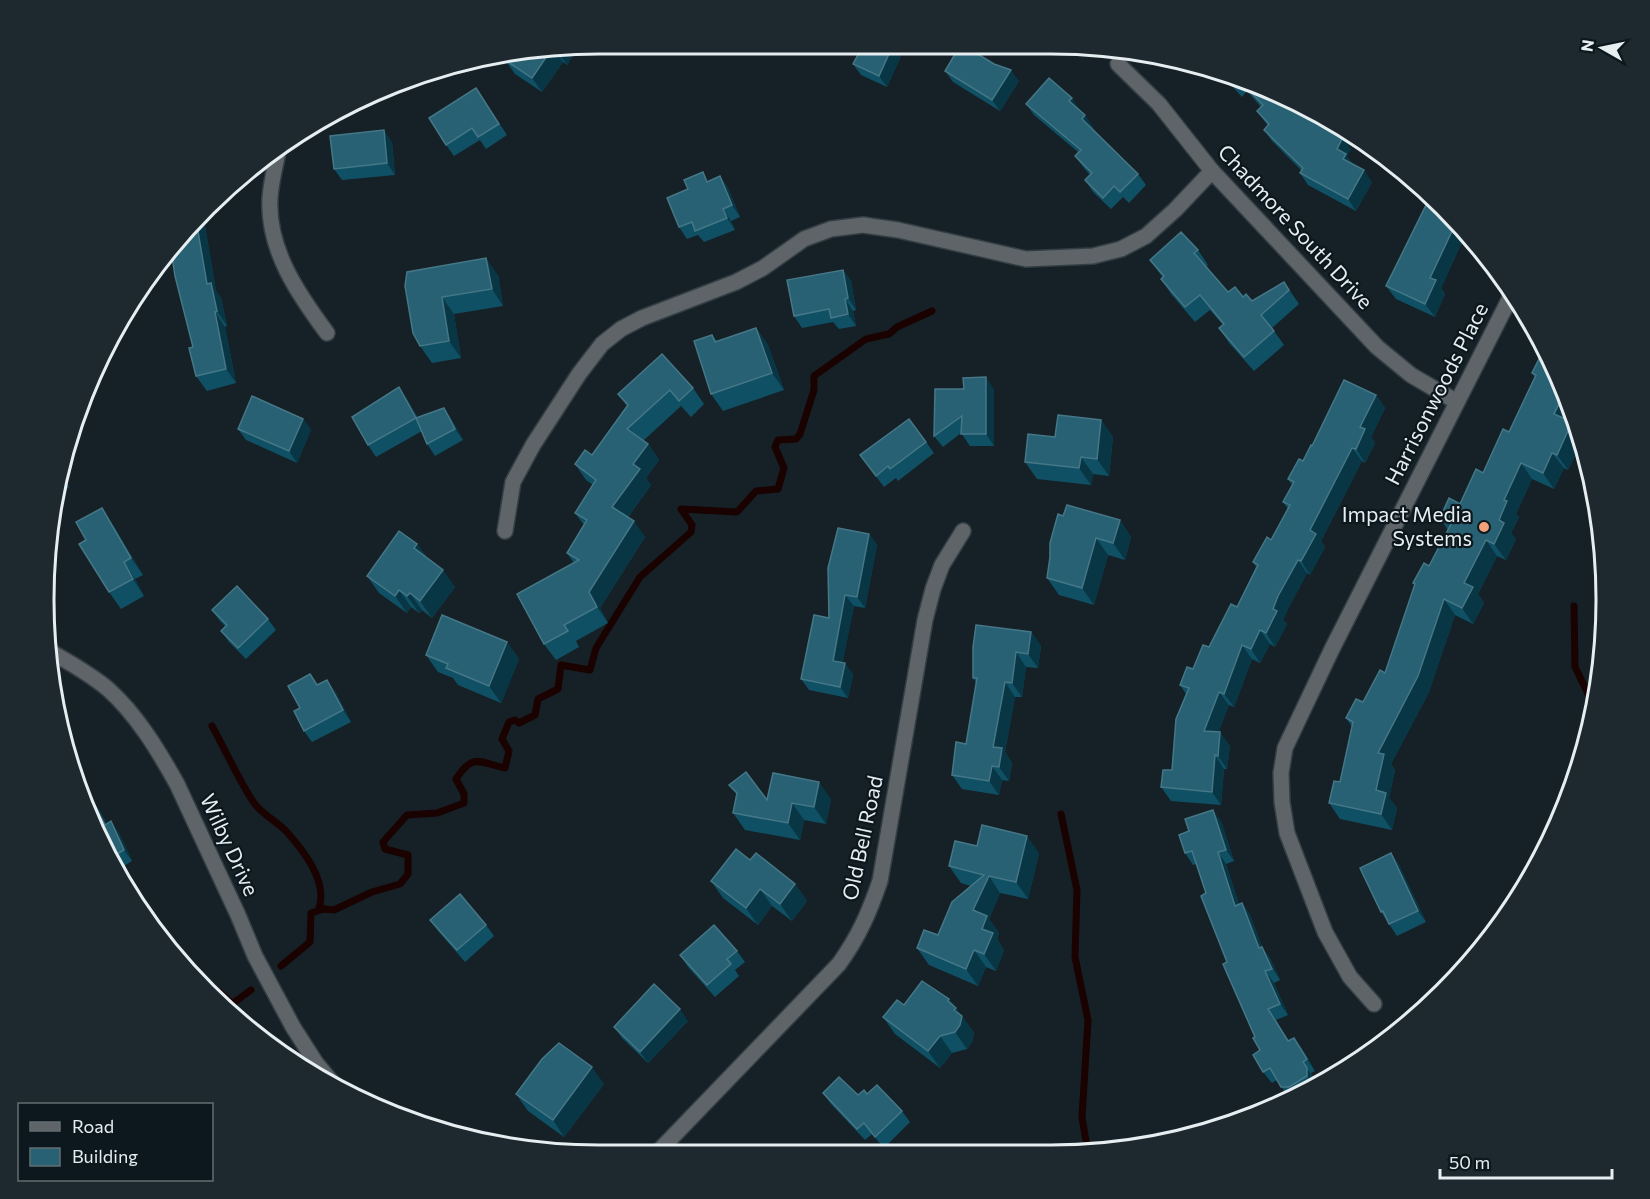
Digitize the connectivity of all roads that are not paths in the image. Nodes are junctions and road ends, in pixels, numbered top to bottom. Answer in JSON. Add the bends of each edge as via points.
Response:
{"nodes":[{"id":1,"x":1118,"y":64,"type":"dead end"},
{"id":2,"x":277,"y":160,"type":"edge"},
{"id":3,"x":1212,"y":171,"type":"junction"},
{"id":4,"x":1508,"y":302,"type":"edge"},
{"id":5,"x":327,"y":333,"type":"dead end"},
{"id":6,"x":1457,"y":402,"type":"junction"},
{"id":7,"x":505,"y":531,"type":"dead end"},
{"id":8,"x":963,"y":531,"type":"dead end"},
{"id":9,"x":57,"y":656,"type":"edge"},
{"id":10,"x":1374,"y":1004,"type":"dead end"},
{"id":11,"x":320,"y":1068,"type":"edge"},
{"id":12,"x":665,"y":1145,"type":"edge"}],
"edges":[{"from":1,"to":3,"type":"street","name":"Chadmore South Drive","via":[[1159,104]]},
{"from":2,"to":5,"type":"street","via":[[270,200],[275,242],[301,298]]},
{"from":3,"to":6,"type":"street","name":"Chadmore South Drive","via":[[1377,346],[1411,375]]},
{"from":3,"to":7,"type":"street","via":[[1146,236],[1121,249],[1093,256],[1026,259],[898,230],[863,225],[831,229],[804,239],[736,282],[642,318],[602,345],[533,444],[513,482]]},
{"from":4,"to":6,"type":"street","name":"Harrisonwoods Place"},
{"from":6,"to":10,"type":"street","name":"Harrisonwoods Place","via":[[1332,649],[1286,748],[1281,773],[1287,833],[1325,932],[1350,976]]},
{"from":8,"to":12,"type":"street","name":"Old Bell Road","via":[[942,565],[925,620],[880,881],[868,916],[839,964]]},
{"from":9,"to":11,"type":"street","name":"Wilby Drive","via":[[109,690],[160,754],[177,783],[262,971]]}]}
